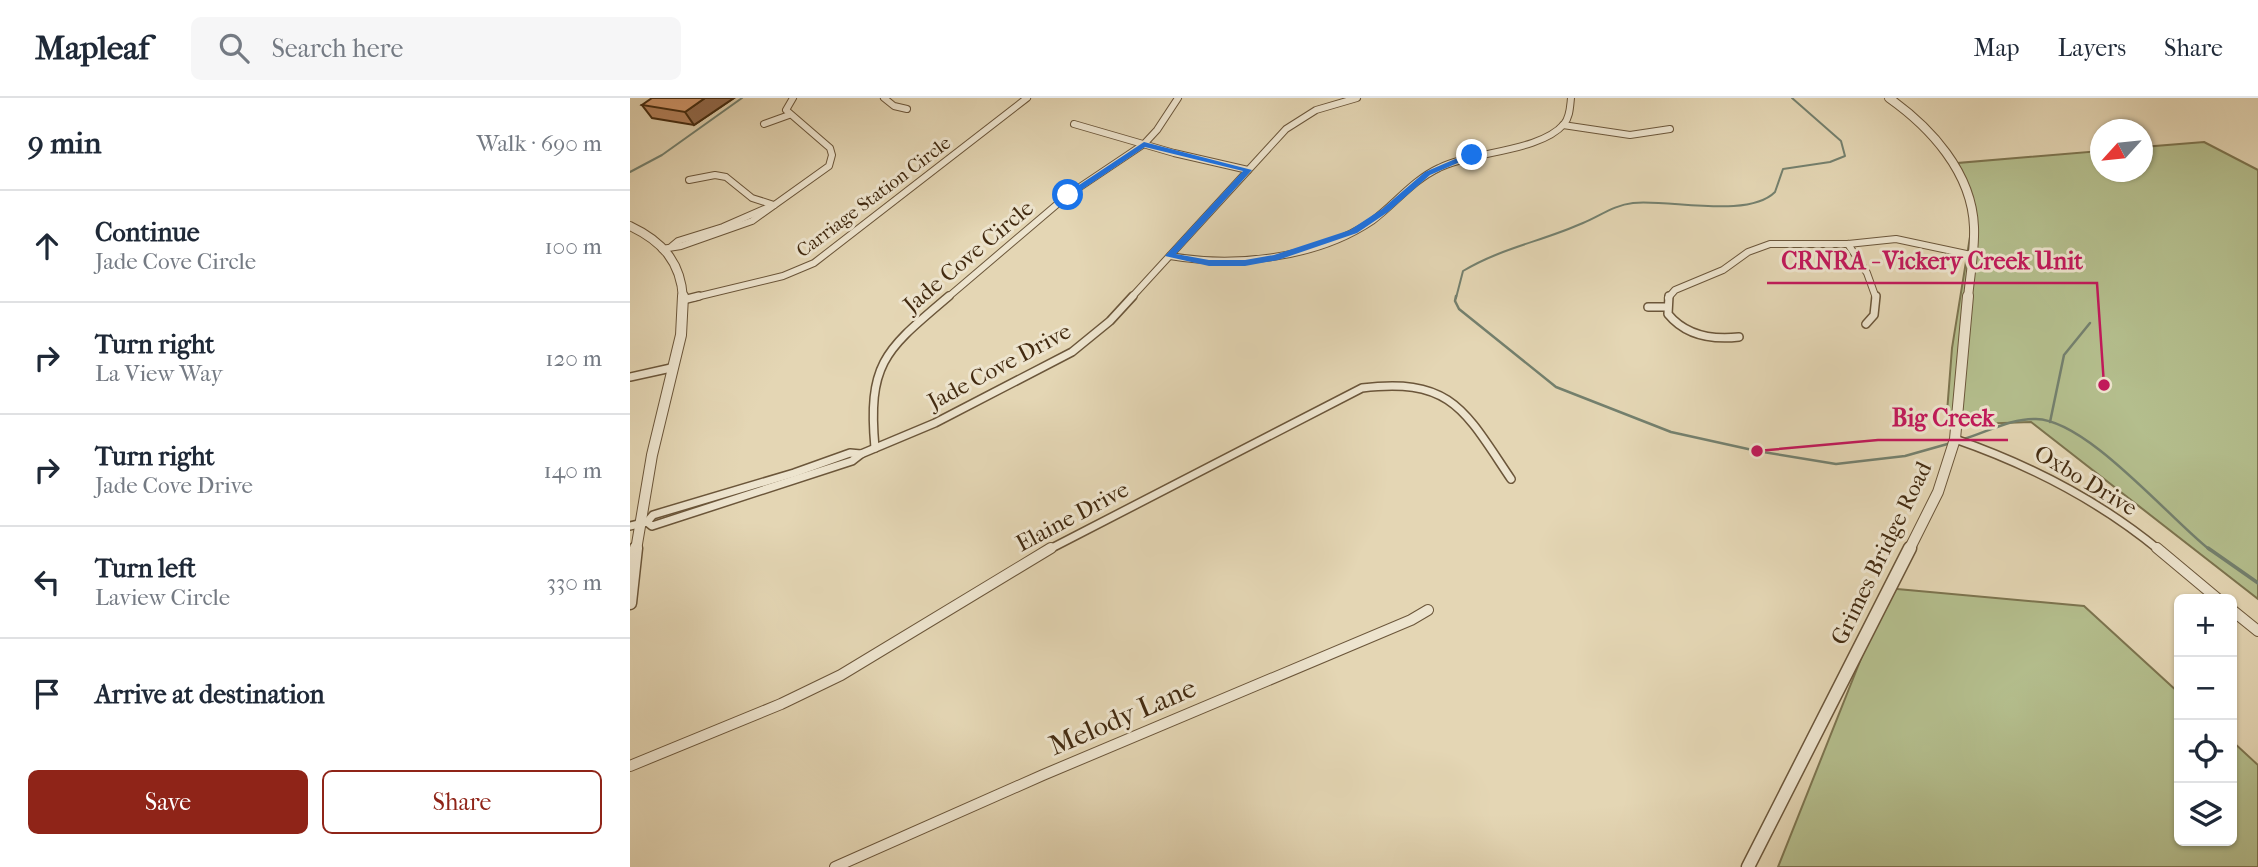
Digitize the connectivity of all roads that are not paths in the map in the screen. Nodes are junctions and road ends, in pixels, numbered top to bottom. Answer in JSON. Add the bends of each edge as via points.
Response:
{"nodes":[{"id":1,"x":793,"y":98,"type":"edge"},
{"id":2,"x":884,"y":98,"type":"edge"},
{"id":3,"x":1027,"y":98,"type":"edge"},
{"id":4,"x":1178,"y":98,"type":"edge"},
{"id":5,"x":1357,"y":98,"type":"edge"},
{"id":6,"x":1571,"y":98,"type":"edge"},
{"id":7,"x":1889,"y":98,"type":"edge"},
{"id":8,"x":907,"y":109,"type":"dead end"},
{"id":9,"x":789,"y":115,"type":"junction"},
{"id":10,"x":764,"y":124,"type":"dead end"},
{"id":11,"x":1074,"y":124,"type":"dead end"},
{"id":12,"x":1563,"y":125,"type":"junction"},
{"id":13,"x":1670,"y":129,"type":"dead end"},
{"id":14,"x":1144,"y":144,"type":"junction"},
{"id":15,"x":1248,"y":170,"type":"junction"},
{"id":16,"x":689,"y":180,"type":"dead end"},
{"id":17,"x":774,"y":205,"type":"junction"},
{"id":18,"x":630,"y":226,"type":"edge"},
{"id":19,"x":1848,"y":244,"type":"junction"},
{"id":20,"x":667,"y":247,"type":"junction"},
{"id":21,"x":1971,"y":255,"type":"junction"},
{"id":22,"x":1170,"y":256,"type":"junction"},
{"id":23,"x":683,"y":300,"type":"junction"},
{"id":24,"x":1648,"y":307,"type":"dead end"},
{"id":25,"x":1666,"y":307,"type":"junction"},
{"id":26,"x":1866,"y":324,"type":"dead end"},
{"id":27,"x":1739,"y":337,"type":"dead end"},
{"id":28,"x":671,"y":368,"type":"junction"},
{"id":29,"x":630,"y":377,"type":"edge"},
{"id":30,"x":1955,"y":439,"type":"junction"},
{"id":31,"x":875,"y":448,"type":"junction"},
{"id":32,"x":1511,"y":479,"type":"dead end"},
{"id":33,"x":639,"y":524,"type":"edge"},
{"id":34,"x":2212,"y":594,"type":"edge"},
{"id":35,"x":630,"y":603,"type":"edge"},
{"id":36,"x":1429,"y":610,"type":"dead end"},
{"id":37,"x":2237,"y":614,"type":"edge"},
{"id":38,"x":2258,"y":631,"type":"edge"},
{"id":39,"x":630,"y":766,"type":"edge"},
{"id":40,"x":835,"y":867,"type":"edge"},
{"id":41,"x":1748,"y":867,"type":"edge"}],
"edges":[{"from":1,"to":9,"type":"street","via":[[786,110]]},
{"from":2,"to":8,"type":"street"},
{"from":3,"to":23,"type":"street","name":"Carriage Station Circle","via":[[814,263],[783,276]]},
{"from":4,"to":14,"type":"street","name":"Jade Cove Circle"},
{"from":5,"to":15,"type":"street","name":"Jade Cove Drive","via":[[1295,121]]},
{"from":6,"to":12,"type":"street"},
{"from":7,"to":21,"type":"street","name":"Grimes Bridge Road","via":[[1934,137],[1964,181],[1974,226]]},
{"from":9,"to":10,"type":"street"},
{"from":9,"to":17,"type":"street","via":[[830,148],[832,161]]},
{"from":11,"to":14,"type":"street"},
{"from":12,"to":13,"type":"street","via":[[1629,136]]},
{"from":12,"to":22,"type":"street","via":[[1540,139],[1441,166],[1373,220],[1331,241],[1245,263]]},
{"from":14,"to":15,"type":"street"},
{"from":14,"to":31,"type":"street","name":"Jade Cove Circle","via":[[1068,195],[898,338],[883,359],[874,389]]},
{"from":15,"to":22,"type":"street","name":"Jade Cove Drive"},
{"from":16,"to":17,"type":"street","via":[[726,177],[752,198]]},
{"from":17,"to":20,"type":"street","via":[[764,215]]},
{"from":18,"to":20,"type":"street"},
{"from":19,"to":21,"type":"street","via":[[1896,239]]},
{"from":19,"to":25,"type":"street","via":[[1760,246],[1723,270],[1675,290]]},
{"from":19,"to":26,"type":"street","via":[[1876,292],[1875,313]]},
{"from":20,"to":23,"type":"street","via":[[678,268]]},
{"from":21,"to":30,"type":"street","name":"Grimes Bridge Road"},
{"from":22,"to":31,"type":"street","name":"Jade Cove Drive","via":[[1110,321],[1072,352]]},
{"from":23,"to":28,"type":"street"},
{"from":24,"to":25,"type":"street"},
{"from":25,"to":27,"type":"street","via":[[1672,321],[1689,332]]},
{"from":28,"to":29,"type":"street"},
{"from":28,"to":33,"type":"street"},
{"from":30,"to":34,"type":"street","name":"Oxbo Drive","via":[[2007,456],[2102,506]]},
{"from":30,"to":41,"type":"street","name":"Grimes Bridge Road","via":[[1938,492]]},
{"from":31,"to":33,"type":"street","name":"Jade Cove Drive","via":[[852,461],[653,515]]},
{"from":32,"to":39,"type":"street","name":"Elaine Drive","via":[[1466,413],[1447,397],[1403,384],[1362,388],[1043,552],[841,675]]},
{"from":33,"to":35,"type":"street"},
{"from":36,"to":40,"type":"street","name":"Melody Lane"},
{"from":37,"to":38,"type":"street"}]}
